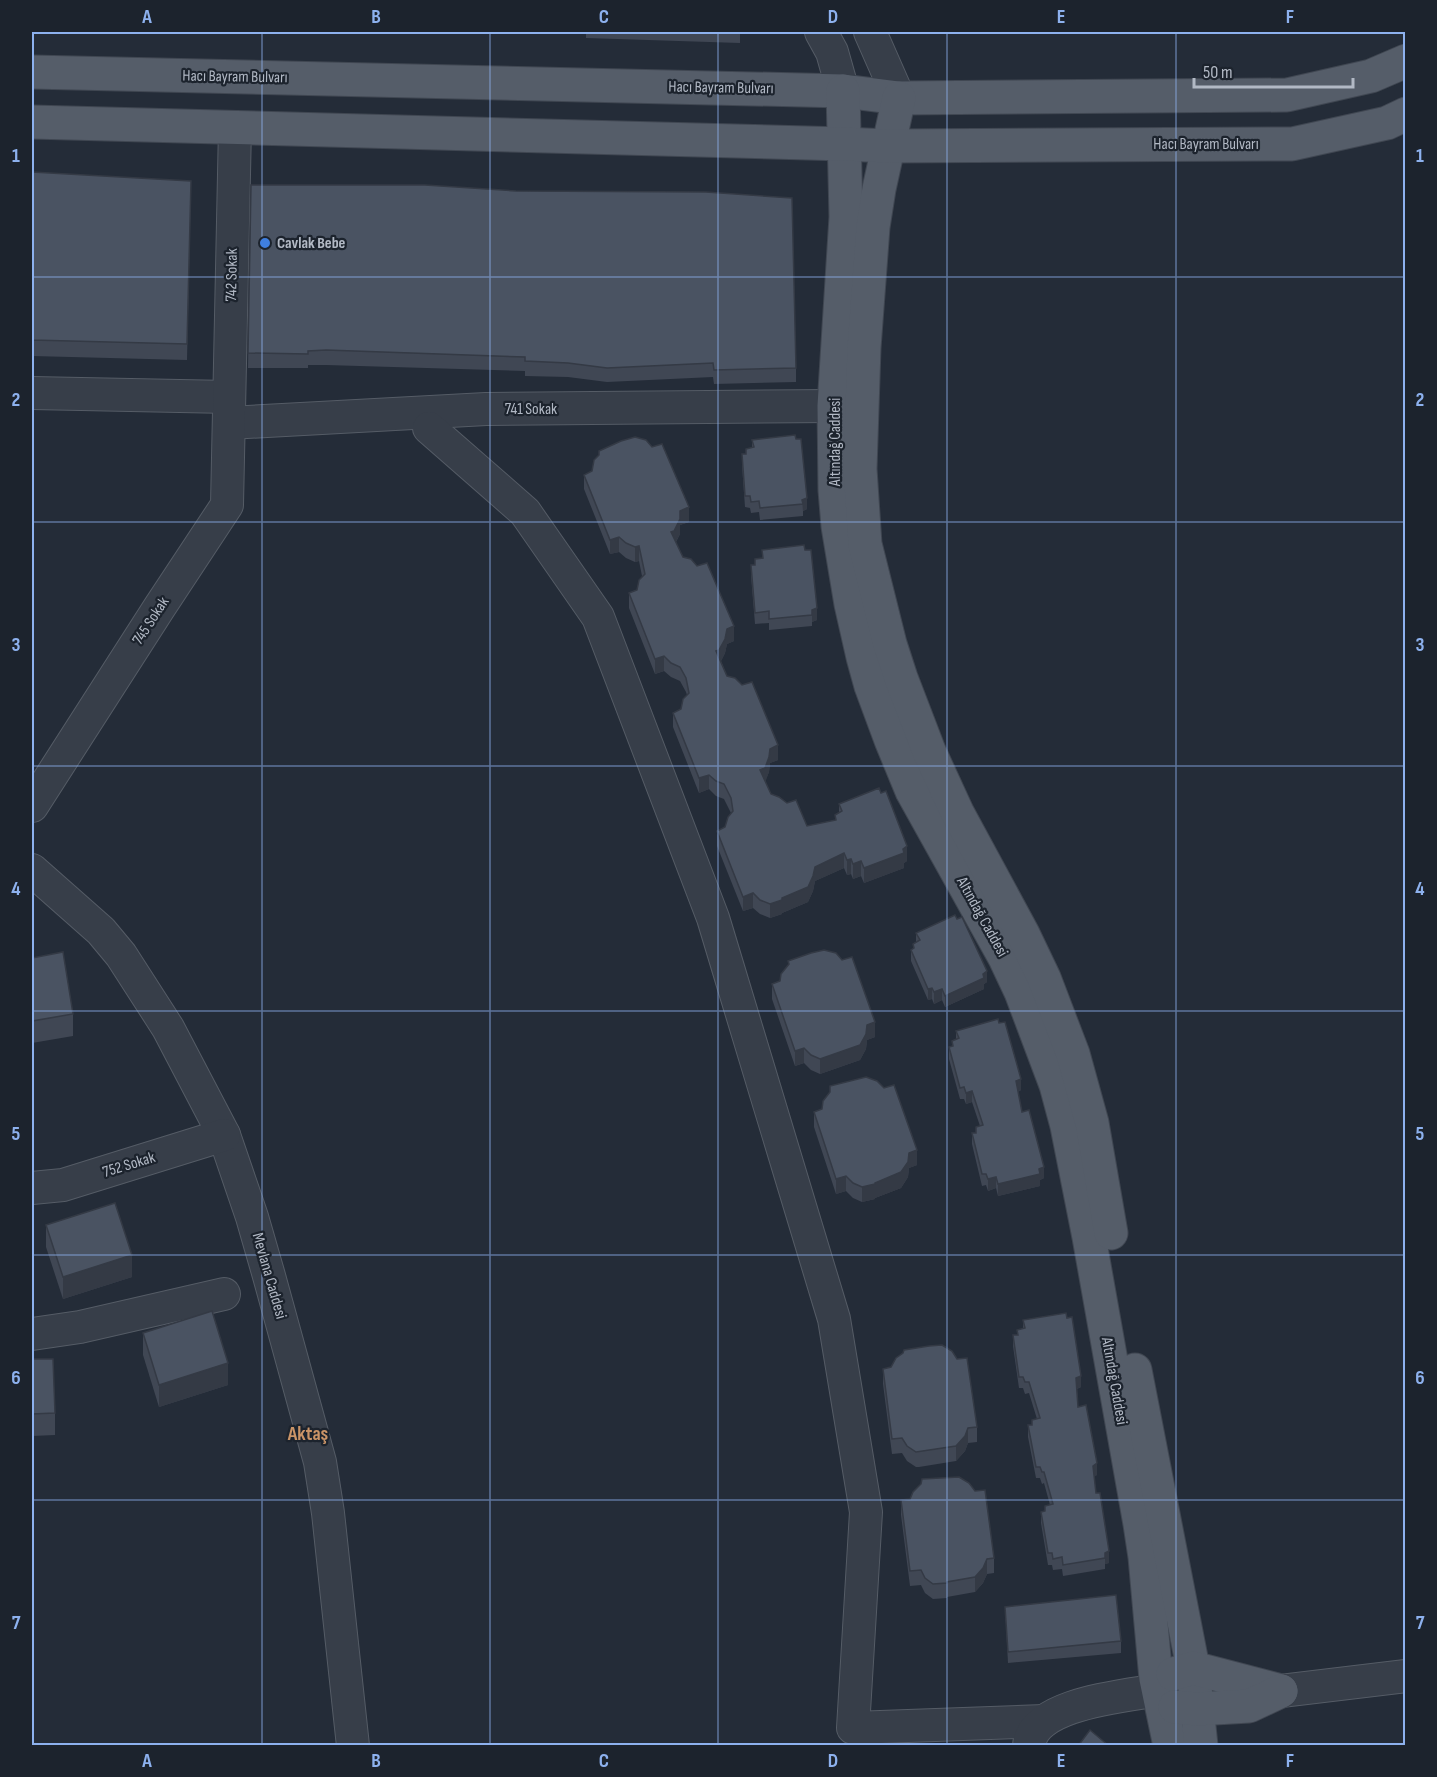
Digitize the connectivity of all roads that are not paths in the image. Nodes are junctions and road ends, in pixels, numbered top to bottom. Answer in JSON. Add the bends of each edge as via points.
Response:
{"nodes":[{"id":1,"x":821,"y":32,"type":"edge"},
{"id":2,"x":870,"y":32,"type":"edge"},
{"id":3,"x":1406,"y":61,"type":"edge"},
{"id":4,"x":32,"y":72,"type":"edge"},
{"id":5,"x":843,"y":91,"type":"junction"},
{"id":6,"x":899,"y":98,"type":"junction"},
{"id":7,"x":1406,"y":114,"type":"edge"},
{"id":8,"x":32,"y":122,"type":"edge"},
{"id":9,"x":235,"y":127,"type":"junction"},
{"id":10,"x":844,"y":144,"type":"junction"},
{"id":11,"x":888,"y":147,"type":"junction"},
{"id":12,"x":32,"y":393,"type":"edge"},
{"id":13,"x":834,"y":406,"type":"junction"},
{"id":14,"x":229,"y":410,"type":"junction"},
{"id":15,"x":429,"y":428,"type":"dead end"},
{"id":16,"x":32,"y":806,"type":"edge"},
{"id":17,"x":32,"y":870,"type":"edge"},
{"id":18,"x":225,"y":1135,"type":"junction"},
{"id":19,"x":32,"y":1188,"type":"edge"},
{"id":20,"x":224,"y":1294,"type":"dead end"},
{"id":21,"x":32,"y":1334,"type":"edge"},
{"id":22,"x":1193,"y":1668,"type":"junction"},
{"id":23,"x":1406,"y":1676,"type":"edge"},
{"id":24,"x":1281,"y":1691,"type":"junction"},
{"id":25,"x":1159,"y":1692,"type":"junction"},
{"id":26,"x":1197,"y":1709,"type":"junction"},
{"id":27,"x":1036,"y":1733,"type":"edge"},
{"id":28,"x":353,"y":1746,"type":"edge"},
{"id":29,"x":1170,"y":1746,"type":"edge"},
{"id":30,"x":1201,"y":1746,"type":"edge"}],
"edges":[{"from":1,"to":5,"type":"street","via":[[832,52]]},
{"from":2,"to":6,"type":"street"},
{"from":3,"to":6,"type":"main road","name":"Hacı Bayram Bulvarı","via":[[1371,76],[1287,95]]},
{"from":4,"to":5,"type":"main road","name":"Hacı Bayram Bulvarı"},
{"from":5,"to":6,"type":"main road","name":"Hacı Bayram Bulvarı"},
{"from":5,"to":10,"type":"main road","name":"Altındağ Caddesi"},
{"from":6,"to":11,"type":"main road","name":"Altındağ Caddesi"},
{"from":7,"to":11,"type":"main road","name":"Hacı Bayram Bulvarı","via":[[1386,123],[1292,144]]},
{"from":8,"to":9,"type":"main road","name":"Hacı Bayram Bulvarı"},
{"from":9,"to":10,"type":"main road","name":"Hacı Bayram Bulvarı"},
{"from":9,"to":14,"type":"street","name":"742 Sokak"},
{"from":10,"to":11,"type":"main road","name":"Hacı Bayram Bulvarı"},
{"from":10,"to":13,"type":"main road","name":"Altındağ Caddesi","via":[[846,217]]},
{"from":11,"to":22,"type":"main road","name":"Altındağ Caddesi","via":[[873,227],[864,348],[860,469],[865,544],[890,644],[929,751],[957,812],[1028,943],[1073,1054],[1092,1123]]},
{"from":12,"to":14,"type":"street","name":"741 Sokak"},
{"from":13,"to":14,"type":"street","name":"741 Sokak"},
{"from":13,"to":25,"type":"main road","name":"Altındağ Caddesi","via":[[838,526],[851,604],[871,686],[912,791],[1021,992],[1067,1126],[1140,1524]]},
{"from":14,"to":16,"type":"street","name":"745 Sokak","via":[[227,505]]},
{"from":15,"to":27,"type":"street","via":[[525,512],[598,617],[713,918],[834,1319],[866,1512],[853,1728]]},
{"from":17,"to":18,"type":"street","name":"Mevlana Caddesi","via":[[121,955],[168,1028]]},
{"from":18,"to":19,"type":"street","name":"752 Sokak","via":[[63,1185]]},
{"from":18,"to":28,"type":"street","name":"Mevlana Caddesi","via":[[269,1276],[323,1476]]},
{"from":20,"to":21,"type":"street","via":[[80,1328]]},
{"from":22,"to":24,"type":"main road"},
{"from":22,"to":25,"type":"main road"},
{"from":22,"to":26,"type":"main road","name":"Altındağ Caddesi"},
{"from":23,"to":24,"type":"street"},
{"from":24,"to":26,"type":"main road","via":[[1249,1706]]},
{"from":25,"to":26,"type":"main road"},
{"from":25,"to":27,"type":"street","via":[[1074,1707],[1053,1715]]},
{"from":25,"to":29,"type":"main road","name":"Altındağ Caddesi"},
{"from":26,"to":30,"type":"main road","name":"Altındağ Caddesi"}]}
